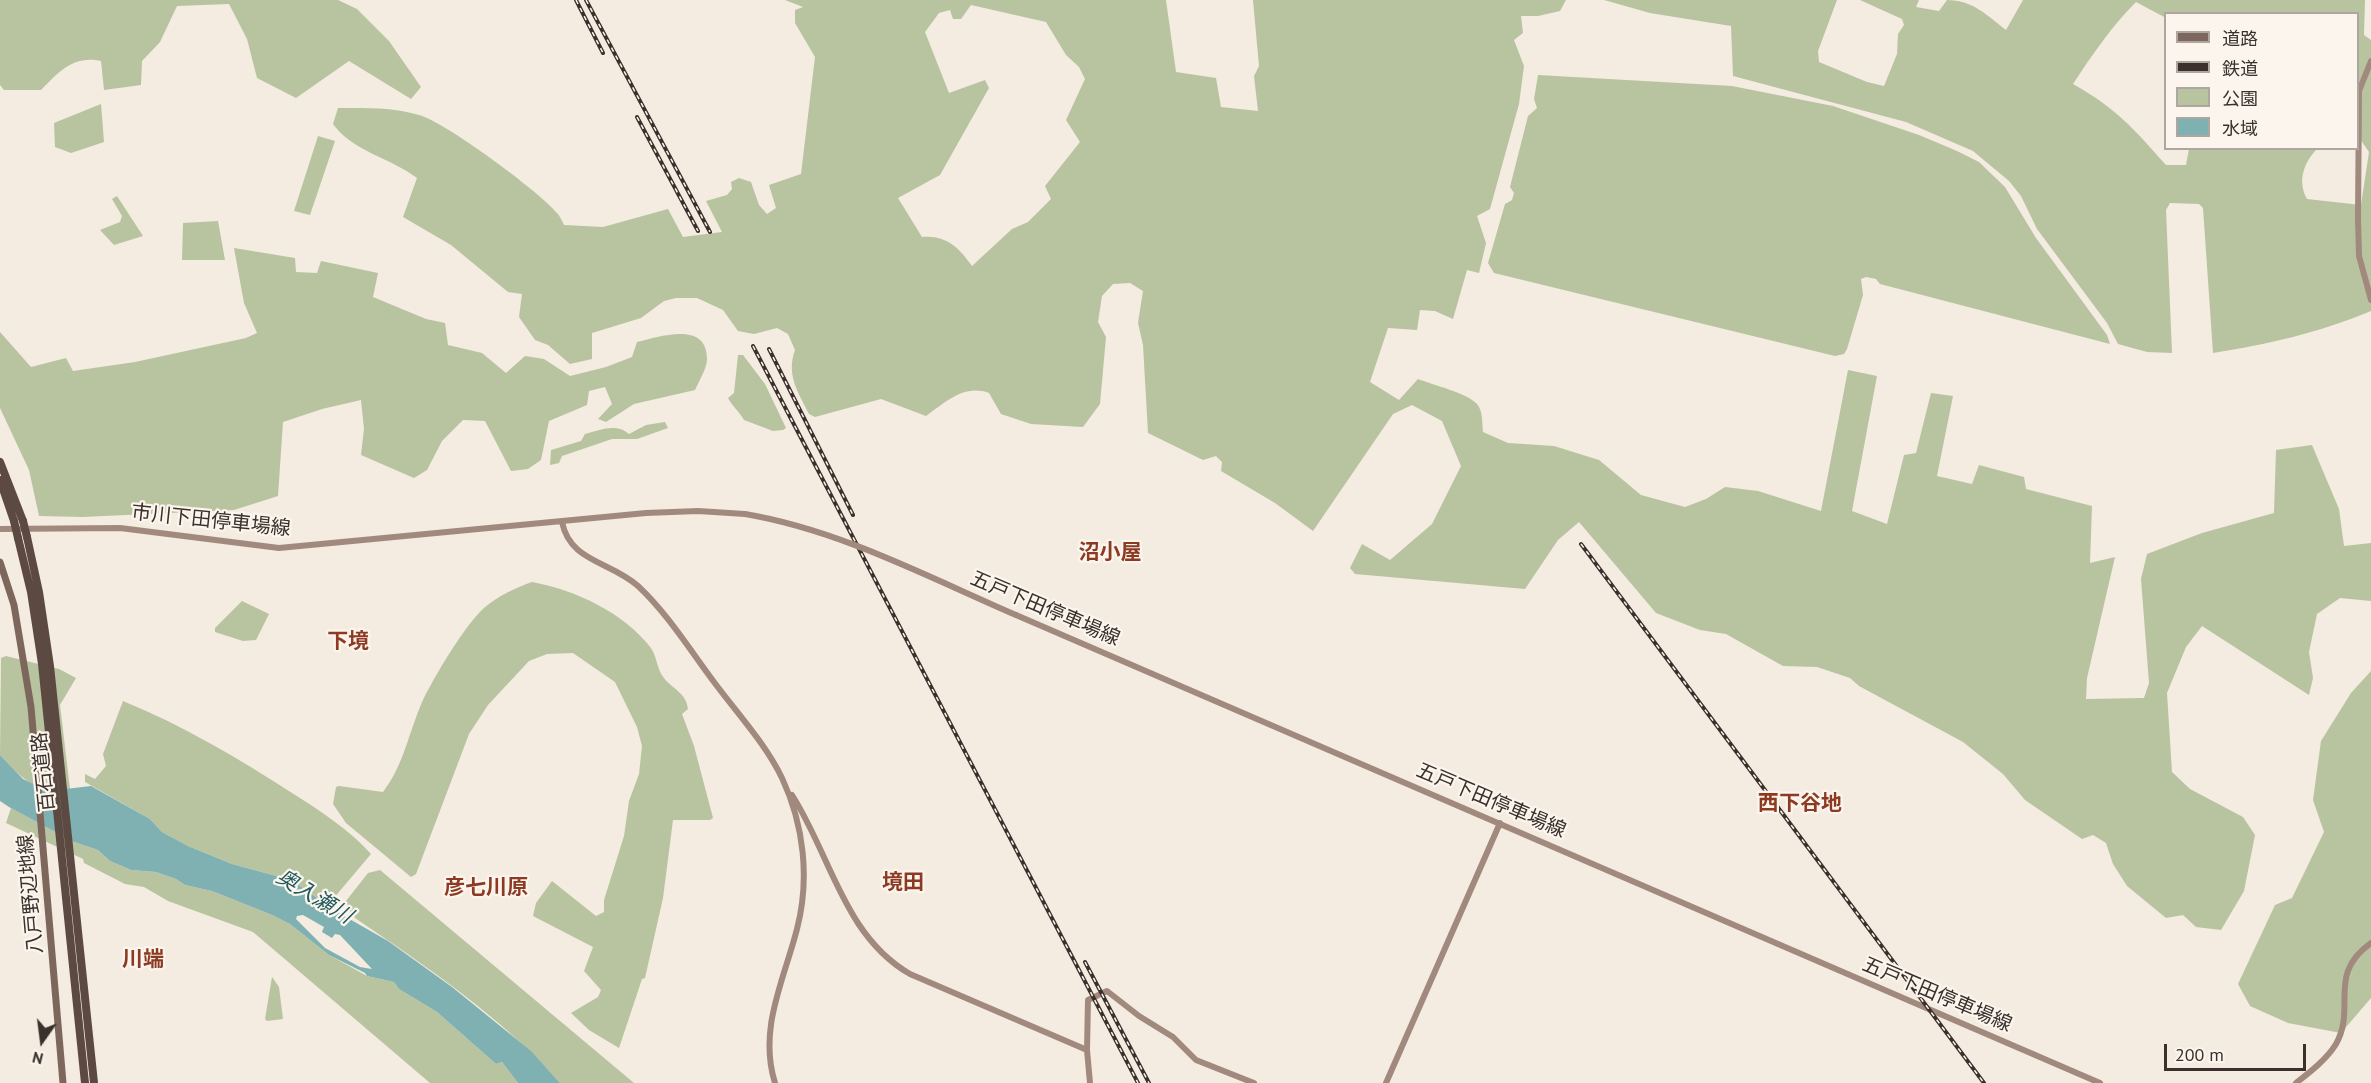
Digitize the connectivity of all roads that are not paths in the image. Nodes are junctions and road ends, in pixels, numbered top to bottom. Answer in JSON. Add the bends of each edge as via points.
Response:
{"nodes":[{"id":1,"x":2371,"y":61,"type":"edge"},
{"id":2,"x":2359,"y":91,"type":"edge"},
{"id":3,"x":2359,"y":150,"type":"edge"},
{"id":4,"x":2371,"y":300,"type":"edge"},
{"id":5,"x":0,"y":462,"type":"edge"},
{"id":6,"x":0,"y":480,"type":"edge"},
{"id":7,"x":18,"y":521,"type":"junction"},
{"id":8,"x":562,"y":522,"type":"junction"},
{"id":9,"x":0,"y":529,"type":"edge"},
{"id":10,"x":0,"y":562,"type":"edge"},
{"id":11,"x":786,"y":789,"type":"junction"},
{"id":12,"x":1500,"y":822,"type":"junction"},
{"id":13,"x":817,"y":843,"type":"junction"},
{"id":14,"x":803,"y":848,"type":"junction"},
{"id":15,"x":65,"y":852,"type":"junction"},
{"id":16,"x":821,"y":854,"type":"junction"},
{"id":17,"x":2371,"y":943,"type":"edge"},
{"id":18,"x":1087,"y":1050,"type":"junction"},
{"id":19,"x":63,"y":1083,"type":"edge"},
{"id":20,"x":85,"y":1083,"type":"edge"},
{"id":21,"x":94,"y":1083,"type":"edge"},
{"id":22,"x":775,"y":1083,"type":"edge"},
{"id":23,"x":1090,"y":1083,"type":"edge"},
{"id":24,"x":1254,"y":1083,"type":"edge"},
{"id":25,"x":1386,"y":1083,"type":"edge"},
{"id":26,"x":2100,"y":1083,"type":"edge"},
{"id":27,"x":2296,"y":1083,"type":"edge"}],
"edges":[{"from":1,"to":2,"type":"main road"},
{"from":3,"to":4,"type":"main road","via":[[2359,256]]},
{"from":5,"to":7,"type":"highway","name":"百石道路"},
{"from":6,"to":7,"type":"highway","name":"百石道路"},
{"from":7,"to":15,"type":"highway","name":"百石道路","bridge":true,"via":[[46,665]]},
{"from":8,"to":9,"type":"main road","name":"市川下田停車場線","via":[[279,548],[120,528]]},
{"from":8,"to":11,"type":"main road","via":[[565,538],[578,552],[624,575],[652,601],[763,747]]},
{"from":8,"to":12,"type":"main road","name":"五戸下田停車場線","bridge":true,"via":[[698,511],[782,520],[820,531]]},
{"from":10,"to":19,"type":"main road","name":"八戸野辺地線","via":[[14,605],[36,751]]},
{"from":11,"to":13,"type":"main road"},
{"from":11,"to":14,"type":"main road"},
{"from":12,"to":25,"type":"main road"},
{"from":12,"to":26,"type":"main road","name":"五戸下田停車場線"},
{"from":13,"to":14,"type":"main road"},
{"from":13,"to":16,"type":"main road"},
{"from":14,"to":16,"type":"main road"},
{"from":14,"to":22,"type":"main road","via":[[802,905],[769,1032]]},
{"from":15,"to":20,"type":"highway","name":"百石道路"},
{"from":15,"to":21,"type":"highway","name":"百石道路"},
{"from":16,"to":18,"type":"main road","via":[[860,927],[893,963],[933,985]]},
{"from":17,"to":27,"type":"main road","via":[[2351,961],[2344,987],[2343,1022],[2336,1043]]},
{"from":18,"to":23,"type":"main road"},
{"from":18,"to":24,"type":"main road","via":[[1088,1000],[1107,991],[1173,1037],[1196,1060]]}]}
